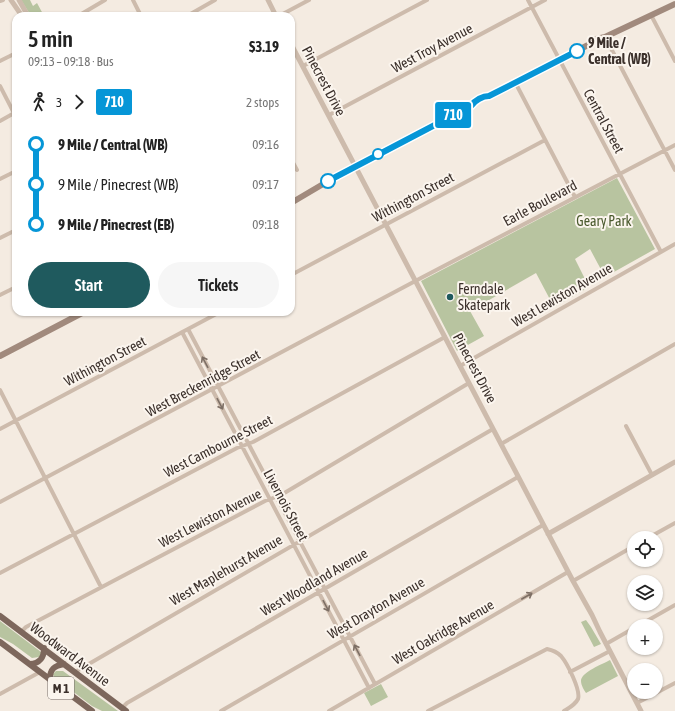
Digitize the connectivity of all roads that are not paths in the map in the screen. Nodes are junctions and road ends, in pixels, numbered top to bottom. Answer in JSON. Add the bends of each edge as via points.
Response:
{"nodes":[{"id":1,"x":3,"y":0,"type":"edge"},
{"id":2,"x":11,"y":0,"type":"edge"},
{"id":3,"x":19,"y":0,"type":"edge"},
{"id":4,"x":105,"y":0,"type":"edge"},
{"id":5,"x":133,"y":0,"type":"edge"},
{"id":6,"x":215,"y":0,"type":"edge"},
{"id":7,"x":268,"y":0,"type":"edge"},
{"id":8,"x":309,"y":0,"type":"edge"},
{"id":9,"x":427,"y":0,"type":"edge"},
{"id":10,"x":528,"y":0,"type":"edge"},
{"id":11,"x":545,"y":0,"type":"edge"},
{"id":12,"x":0,"y":2,"type":"edge"},
{"id":13,"x":675,"y":4,"type":"edge"},
{"id":14,"x":532,"y":7,"type":"junction"},
{"id":15,"x":19,"y":12,"type":"edge"},
{"id":16,"x":26,"y":12,"type":"edge"},
{"id":17,"x":85,"y":12,"type":"edge"},
{"id":18,"x":139,"y":12,"type":"edge"},
{"id":19,"x":194,"y":12,"type":"edge"},
{"id":20,"x":276,"y":12,"type":"edge"},
{"id":21,"x":286,"y":12,"type":"edge"},
{"id":22,"x":651,"y":15,"type":"junction"},
{"id":23,"x":605,"y":37,"type":"junction"},
{"id":24,"x":295,"y":51,"type":"edge"},
{"id":25,"x":12,"y":55,"type":"edge"},
{"id":26,"x":559,"y":60,"type":"junction"},
{"id":27,"x":0,"y":61,"type":"edge"},
{"id":28,"x":675,"y":61,"type":"edge"},
{"id":29,"x":303,"y":66,"type":"junction"},
{"id":30,"x":515,"y":82,"type":"junction"},
{"id":31,"x":0,"y":86,"type":"edge"},
{"id":32,"x":12,"y":108,"type":"edge"},
{"id":33,"x":12,"y":115,"type":"edge"},
{"id":34,"x":329,"y":115,"type":"junction"},
{"id":35,"x":0,"y":120,"type":"edge"},
{"id":36,"x":545,"y":140,"type":"junction"},
{"id":37,"x":675,"y":145,"type":"edge"},
{"id":38,"x":665,"y":151,"type":"junction"},
{"id":39,"x":295,"y":166,"type":"edge"},
{"id":40,"x":355,"y":166,"type":"junction"},
{"id":41,"x":297,"y":170,"type":"dead end"},
{"id":42,"x":675,"y":170,"type":"edge"},
{"id":43,"x":12,"y":173,"type":"edge"},
{"id":44,"x":620,"y":174,"type":"junction"},
{"id":45,"x":0,"y":179,"type":"edge"},
{"id":46,"x":575,"y":197,"type":"junction"},
{"id":47,"x":295,"y":201,"type":"edge"},
{"id":48,"x":385,"y":224,"type":"junction"},
{"id":49,"x":12,"y":232,"type":"edge"},
{"id":50,"x":0,"y":238,"type":"edge"},
{"id":51,"x":675,"y":244,"type":"edge"},
{"id":52,"x":661,"y":252,"type":"junction"},
{"id":53,"x":295,"y":273,"type":"edge"},
{"id":54,"x":416,"y":282,"type":"junction"},
{"id":55,"x":12,"y":289,"type":"edge"},
{"id":56,"x":0,"y":296,"type":"edge"},
{"id":57,"x":76,"y":316,"type":"edge"},
{"id":58,"x":212,"y":316,"type":"edge"},
{"id":59,"x":188,"y":329,"type":"junction"},
{"id":60,"x":182,"y":332,"type":"junction"},
{"id":61,"x":445,"y":337,"type":"junction"},
{"id":62,"x":675,"y":344,"type":"edge"},
{"id":63,"x":0,"y":356,"type":"edge"},
{"id":64,"x":460,"y":366,"type":"junction"},
{"id":65,"x":469,"y":382,"type":"junction"},
{"id":66,"x":218,"y":387,"type":"junction"},
{"id":67,"x":0,"y":390,"type":"edge"},
{"id":68,"x":212,"y":390,"type":"junction"},
{"id":69,"x":15,"y":420,"type":"junction"},
{"id":70,"x":626,"y":426,"type":"dead end"},
{"id":71,"x":0,"y":428,"type":"edge"},
{"id":72,"x":493,"y":429,"type":"junction"},
{"id":73,"x":248,"y":444,"type":"junction"},
{"id":74,"x":501,"y":444,"type":"junction"},
{"id":75,"x":242,"y":446,"type":"junction"},
{"id":76,"x":675,"y":462,"type":"edge"},
{"id":77,"x":652,"y":475,"type":"junction"},
{"id":78,"x":518,"y":477,"type":"junction"},
{"id":79,"x":45,"y":479,"type":"junction"},
{"id":80,"x":276,"y":496,"type":"junction"},
{"id":81,"x":269,"y":499,"type":"junction"},
{"id":82,"x":0,"y":502,"type":"edge"},
{"id":83,"x":675,"y":523,"type":"edge"},
{"id":84,"x":543,"y":525,"type":"junction"},
{"id":85,"x":661,"y":531,"type":"edge"},
{"id":86,"x":74,"y":534,"type":"junction"},
{"id":87,"x":548,"y":534,"type":"junction"},
{"id":88,"x":299,"y":541,"type":"junction"},
{"id":89,"x":293,"y":544,"type":"junction"},
{"id":90,"x":627,"y":550,"type":"edge"},
{"id":91,"x":568,"y":572,"type":"junction"},
{"id":92,"x":0,"y":573,"type":"edge"},
{"id":93,"x":573,"y":581,"type":"junction"},
{"id":94,"x":101,"y":587,"type":"junction"},
{"id":95,"x":324,"y":589,"type":"junction"},
{"id":96,"x":318,"y":592,"type":"junction"},
{"id":97,"x":675,"y":605,"type":"edge"},
{"id":98,"x":0,"y":616,"type":"edge"},
{"id":99,"x":650,"y":619,"type":"edge"},
{"id":100,"x":21,"y":632,"type":"junction"},
{"id":101,"x":627,"y":632,"type":"edge"},
{"id":102,"x":350,"y":637,"type":"junction"},
{"id":103,"x":344,"y":640,"type":"junction"},
{"id":104,"x":0,"y":642,"type":"edge"},
{"id":105,"x":606,"y":644,"type":"junction"},
{"id":106,"x":44,"y":648,"type":"junction"},
{"id":107,"x":610,"y":651,"type":"junction"},
{"id":108,"x":30,"y":664,"type":"junction"},
{"id":109,"x":64,"y":664,"type":"junction"},
{"id":110,"x":40,"y":672,"type":"junction"},
{"id":111,"x":75,"y":672,"type":"junction"},
{"id":112,"x":570,"y":672,"type":"junction"},
{"id":113,"x":50,"y":679,"type":"junction"},
{"id":114,"x":375,"y":684,"type":"junction"},
{"id":115,"x":675,"y":684,"type":"edge"},
{"id":116,"x":369,"y":688,"type":"junction"},
{"id":117,"x":0,"y":694,"type":"edge"},
{"id":118,"x":637,"y":703,"type":"junction"},
{"id":119,"x":124,"y":709,"type":"edge"},
{"id":120,"x":88,"y":710,"type":"edge"},
{"id":121,"x":221,"y":711,"type":"edge"},
{"id":122,"x":329,"y":711,"type":"edge"},
{"id":123,"x":428,"y":711,"type":"edge"},
{"id":124,"x":564,"y":711,"type":"edge"},
{"id":125,"x":641,"y":711,"type":"edge"}],
"edges":[{"from":1,"to":12,"type":"street"},
{"from":2,"to":15,"type":"street"},
{"from":3,"to":16,"type":"street"},
{"from":4,"to":17,"type":"street"},
{"from":5,"to":18,"type":"street"},
{"from":6,"to":19,"type":"street"},
{"from":7,"to":20,"type":"street"},
{"from":8,"to":21,"type":"street"},
{"from":9,"to":29,"type":"street"},
{"from":10,"to":14,"type":"street","name":"Central Street"},
{"from":11,"to":14,"type":"street","name":"West Troy Avenue"},
{"from":13,"to":22,"type":"main road"},
{"from":14,"to":26,"type":"street","name":"Central Street"},
{"from":14,"to":34,"type":"street","name":"West Troy Avenue"},
{"from":22,"to":23,"type":"main road"},
{"from":22,"to":28,"type":"street"},
{"from":23,"to":26,"type":"main road"},
{"from":23,"to":38,"type":"street"},
{"from":24,"to":29,"type":"street","name":"Pinecrest Drive"},
{"from":25,"to":27,"type":"street"},
{"from":26,"to":30,"type":"main road"},
{"from":26,"to":44,"type":"street","name":"Central Street"},
{"from":29,"to":34,"type":"street","name":"Pinecrest Drive"},
{"from":30,"to":36,"type":"street"},
{"from":30,"to":40,"type":"main road"},
{"from":31,"to":32,"type":"street"},
{"from":33,"to":35,"type":"street"},
{"from":34,"to":40,"type":"street","name":"Pinecrest Drive"},
{"from":36,"to":46,"type":"street"},
{"from":36,"to":48,"type":"street","name":"Withington Street"},
{"from":37,"to":38,"type":"street","name":"Earle Boulevard"},
{"from":38,"to":42,"type":"street"},
{"from":38,"to":44,"type":"street","name":"Earle Boulevard"},
{"from":39,"to":41,"type":"street"},
{"from":40,"to":47,"type":"main road"},
{"from":40,"to":48,"type":"street","name":"Pinecrest Drive"},
{"from":43,"to":45,"type":"street"},
{"from":44,"to":46,"type":"street","name":"Earle Boulevard"},
{"from":44,"to":52,"type":"street","name":"Central Street"},
{"from":46,"to":54,"type":"street","name":"Earle Boulevard"},
{"from":48,"to":53,"type":"street","name":"Withington Street"},
{"from":48,"to":54,"type":"street","name":"Pinecrest Drive"},
{"from":49,"to":50,"type":"street"},
{"from":51,"to":52,"type":"street","name":"West Lewiston Avenue"},
{"from":52,"to":64,"type":"street","name":"West Lewiston Avenue"},
{"from":54,"to":61,"type":"street","name":"Pinecrest Drive"},
{"from":54,"to":66,"type":"street","name":"West Breckenridge Street"},
{"from":55,"to":56,"type":"street"},
{"from":57,"to":63,"type":"main road"},
{"from":58,"to":59,"type":"street","name":"Withington Street"},
{"from":59,"to":60,"type":"street","name":"Withington Street"},
{"from":66,"to":59,"type":"street","name":"Livernois Street","one_way":true},
{"from":60,"to":68,"type":"street","name":"Livernois Street"},
{"from":60,"to":69,"type":"street","name":"Withington Street"},
{"from":61,"to":64,"type":"street","name":"Pinecrest Drive"},
{"from":61,"to":73,"type":"street","name":"West Cambourne Street"},
{"from":62,"to":74,"type":"street"},
{"from":64,"to":65,"type":"street","name":"Pinecrest Drive"},
{"from":65,"to":72,"type":"street","name":"Pinecrest Drive"},
{"from":65,"to":80,"type":"street","name":"West Lewiston Avenue"},
{"from":66,"to":68,"type":"street","name":"West Breckenridge Street"},
{"from":66,"to":73,"type":"street","name":"Livernois Street"},
{"from":67,"to":69,"type":"street"},
{"from":68,"to":75,"type":"street","name":"Livernois Street","one_way":true},
{"from":68,"to":79,"type":"street","name":"West Breckenridge Street"},
{"from":69,"to":71,"type":"street","name":"Withington Street"},
{"from":69,"to":79,"type":"street"},
{"from":70,"to":77,"type":"street"},
{"from":72,"to":74,"type":"street","name":"Pinecrest Drive"},
{"from":72,"to":88,"type":"street","name":"West Maplehurst Avenue"},
{"from":73,"to":75,"type":"street","name":"West Cambourne Street"},
{"from":73,"to":80,"type":"street","name":"Livernois Street"},
{"from":74,"to":78,"type":"street","name":"Pinecrest Drive"},
{"from":75,"to":81,"type":"street","name":"Livernois Street"},
{"from":75,"to":86,"type":"street","name":"West Cambourne Street"},
{"from":76,"to":77,"type":"street"},
{"from":77,"to":87,"type":"street"},
{"from":78,"to":84,"type":"street","name":"Pinecrest Drive"},
{"from":78,"to":95,"type":"street","name":"West Woodland Avenue"},
{"from":79,"to":82,"type":"street","name":"West Breckenridge Street"},
{"from":79,"to":86,"type":"street"},
{"from":80,"to":81,"type":"street","name":"West Lewiston Avenue"},
{"from":80,"to":88,"type":"street","name":"Livernois Street"},
{"from":81,"to":89,"type":"street","name":"Livernois Street"},
{"from":81,"to":94,"type":"street","name":"West Lewiston Avenue"},
{"from":83,"to":85,"type":"street"},
{"from":84,"to":87,"type":"street","name":"Pinecrest Drive"},
{"from":84,"to":102,"type":"street","name":"West Drayton Avenue"},
{"from":86,"to":92,"type":"street","name":"West Cambourne Street"},
{"from":86,"to":94,"type":"street"},
{"from":87,"to":91,"type":"street","name":"Pinecrest Drive"},
{"from":88,"to":89,"type":"street","name":"West Maplehurst Avenue"},
{"from":88,"to":95,"type":"street","name":"Livernois Street"},
{"from":89,"to":96,"type":"street","name":"Livernois Street"},
{"from":89,"to":111,"type":"street","name":"West Maplehurst Avenue"},
{"from":90,"to":93,"type":"street"},
{"from":91,"to":93,"type":"street","name":"Pinecrest Drive"},
{"from":114,"to":91,"type":"street","name":"West Oakridge Avenue","one_way":true},
{"from":93,"to":105,"type":"street","name":"Pinecrest Drive"},
{"from":94,"to":100,"type":"street","name":"West Lewiston Avenue"},
{"from":95,"to":96,"type":"street","name":"West Woodland Avenue"},
{"from":95,"to":102,"type":"street","name":"Livernois Street"},
{"from":96,"to":103,"type":"street","name":"Livernois Street","one_way":true},
{"from":96,"to":119,"type":"street","name":"West Woodland Avenue","via":[[127,703]]},
{"from":97,"to":99,"type":"street"},
{"from":98,"to":100,"type":"main road","name":"Woodward Avenue","number":"M 1"},
{"from":100,"to":106,"type":"main road","name":"Woodward Avenue","number":"M 1"},
{"from":101,"to":105,"type":"street"},
{"from":102,"to":103,"type":"street","name":"West Drayton Avenue"},
{"from":114,"to":102,"type":"street","name":"Livernois Street","one_way":true},
{"from":103,"to":116,"type":"street","name":"Livernois Street"},
{"from":103,"to":121,"type":"street","name":"West Drayton Avenue"},
{"from":104,"to":108,"type":"main road","number":"M 1"},
{"from":105,"to":107,"type":"street","name":"Pinecrest Drive"},
{"from":106,"to":108,"type":"main road","via":[[41,660]]},
{"from":106,"to":109,"type":"main road","name":"Woodward Avenue","number":"M 1"},
{"from":107,"to":112,"type":"street"},
{"from":107,"to":118,"type":"street","name":"Pinecrest Drive"},
{"from":108,"to":110,"type":"main road","number":"M 1"},
{"from":109,"to":111,"type":"main road","name":"Woodward Avenue","number":"M 1"},
{"from":109,"to":113,"type":"main road","via":[[53,668]]},
{"from":110,"to":113,"type":"main road","number":"M 1"},
{"from":110,"to":117,"type":"street"},
{"from":111,"to":119,"type":"main road","name":"Woodward Avenue","number":"M 1"},
{"from":112,"to":123,"type":"street","via":[[560,655],[547,649]]},
{"from":112,"to":124,"type":"street","via":[[578,696],[575,704]]},
{"from":113,"to":120,"type":"main road","number":"M 1"},
{"from":114,"to":116,"type":"street","name":"West Oakridge Avenue"},
{"from":115,"to":118,"type":"street"},
{"from":116,"to":122,"type":"street","name":"West Oakridge Avenue"},
{"from":118,"to":125,"type":"street","name":"Pinecrest Drive"}]}
